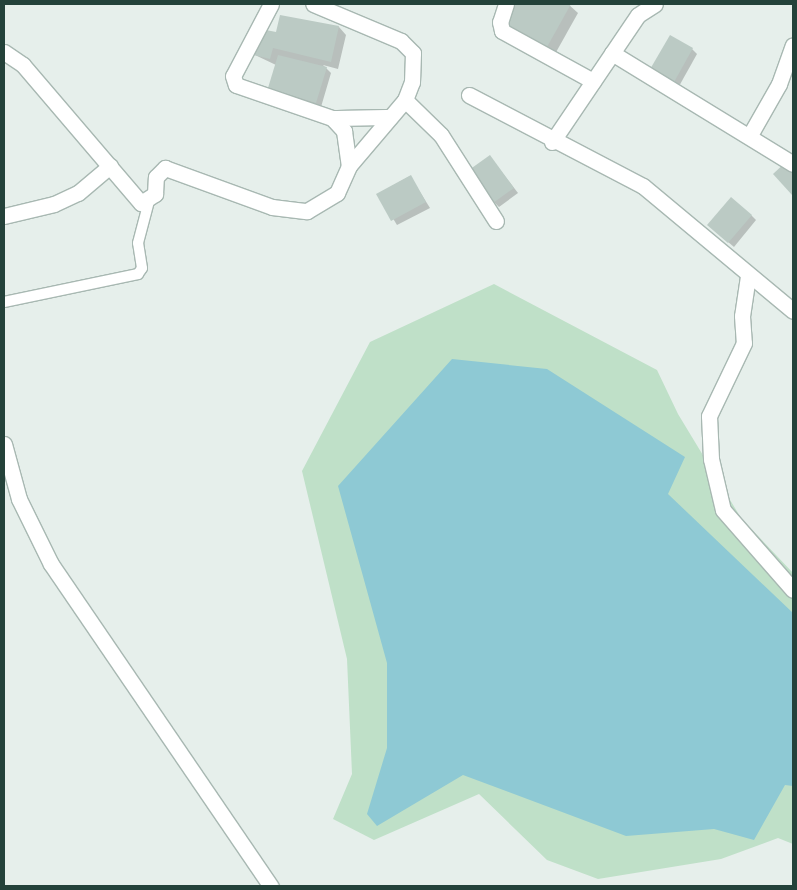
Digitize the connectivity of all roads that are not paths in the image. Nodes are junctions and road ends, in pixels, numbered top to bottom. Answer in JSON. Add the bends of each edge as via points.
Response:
{"nodes":[{"id":1,"x":271,"y":4,"type":"edge"},
{"id":2,"x":313,"y":4,"type":"edge"},
{"id":3,"x":506,"y":4,"type":"edge"},
{"id":4,"x":655,"y":4,"type":"edge"},
{"id":5,"x":793,"y":45,"type":"edge"},
{"id":6,"x":4,"y":52,"type":"edge"},
{"id":7,"x":612,"y":53,"type":"junction"},
{"id":8,"x":593,"y":82,"type":"junction"},
{"id":9,"x":469,"y":95,"type":"dead end"},
{"id":10,"x":405,"y":100,"type":"junction"},
{"id":11,"x":390,"y":117,"type":"junction"},
{"id":12,"x":332,"y":118,"type":"junction"},
{"id":13,"x":750,"y":136,"type":"junction"},
{"id":14,"x":552,"y":142,"type":"junction"},
{"id":15,"x":793,"y":164,"type":"edge"},
{"id":16,"x":110,"y":166,"type":"junction"},
{"id":17,"x":349,"y":166,"type":"junction"},
{"id":18,"x":149,"y":201,"type":"junction"},
{"id":19,"x":4,"y":216,"type":"edge"},
{"id":20,"x":496,"y":221,"type":"dead end"},
{"id":21,"x":748,"y":276,"type":"junction"},
{"id":22,"x":4,"y":302,"type":"edge"},
{"id":23,"x":793,"y":311,"type":"edge"},
{"id":24,"x":4,"y":444,"type":"edge"},
{"id":25,"x":4,"y":488,"type":"edge"},
{"id":26,"x":18,"y":499,"type":"junction"},
{"id":27,"x":793,"y":590,"type":"edge"},
{"id":28,"x":271,"y":886,"type":"edge"}],
"edges":[{"from":1,"to":12,"type":"street","via":[[233,76],[236,85]]},
{"from":2,"to":10,"type":"street","via":[[401,41],[414,53]]},
{"from":3,"to":8,"type":"street","via":[[500,22],[502,31]]},
{"from":4,"to":7,"type":"street","via":[[638,16]]},
{"from":5,"to":13,"type":"street","via":[[779,84]]},
{"from":6,"to":16,"type":"street","via":[[23,65]]},
{"from":7,"to":8,"type":"street"},
{"from":7,"to":13,"type":"street"},
{"from":8,"to":14,"type":"street"},
{"from":9,"to":14,"type":"street"},
{"from":10,"to":11,"type":"street"},
{"from":10,"to":20,"type":"street","via":[[441,135]]},
{"from":11,"to":12,"type":"street"},
{"from":11,"to":17,"type":"street"},
{"from":12,"to":17,"type":"street","via":[[344,131]]},
{"from":13,"to":15,"type":"street"},
{"from":14,"to":21,"type":"street","via":[[643,186]]},
{"from":16,"to":18,"type":"street","via":[[134,197],[141,203]]},
{"from":16,"to":19,"type":"street","via":[[78,192],[54,204]]},
{"from":17,"to":18,"type":"street","via":[[337,193],[307,211],[272,207],[165,168],[156,177],[155,194]]},
{"from":18,"to":22,"type":"lane","via":[[138,243],[142,268],[138,274]]},
{"from":21,"to":23,"type":"street"},
{"from":21,"to":27,"type":"street","via":[[742,316],[744,343],[709,416],[711,460],[723,510]]},
{"from":24,"to":26,"type":"street"},
{"from":25,"to":26,"type":"street"},
{"from":26,"to":28,"type":"street","via":[[51,564],[105,647]]}]}
